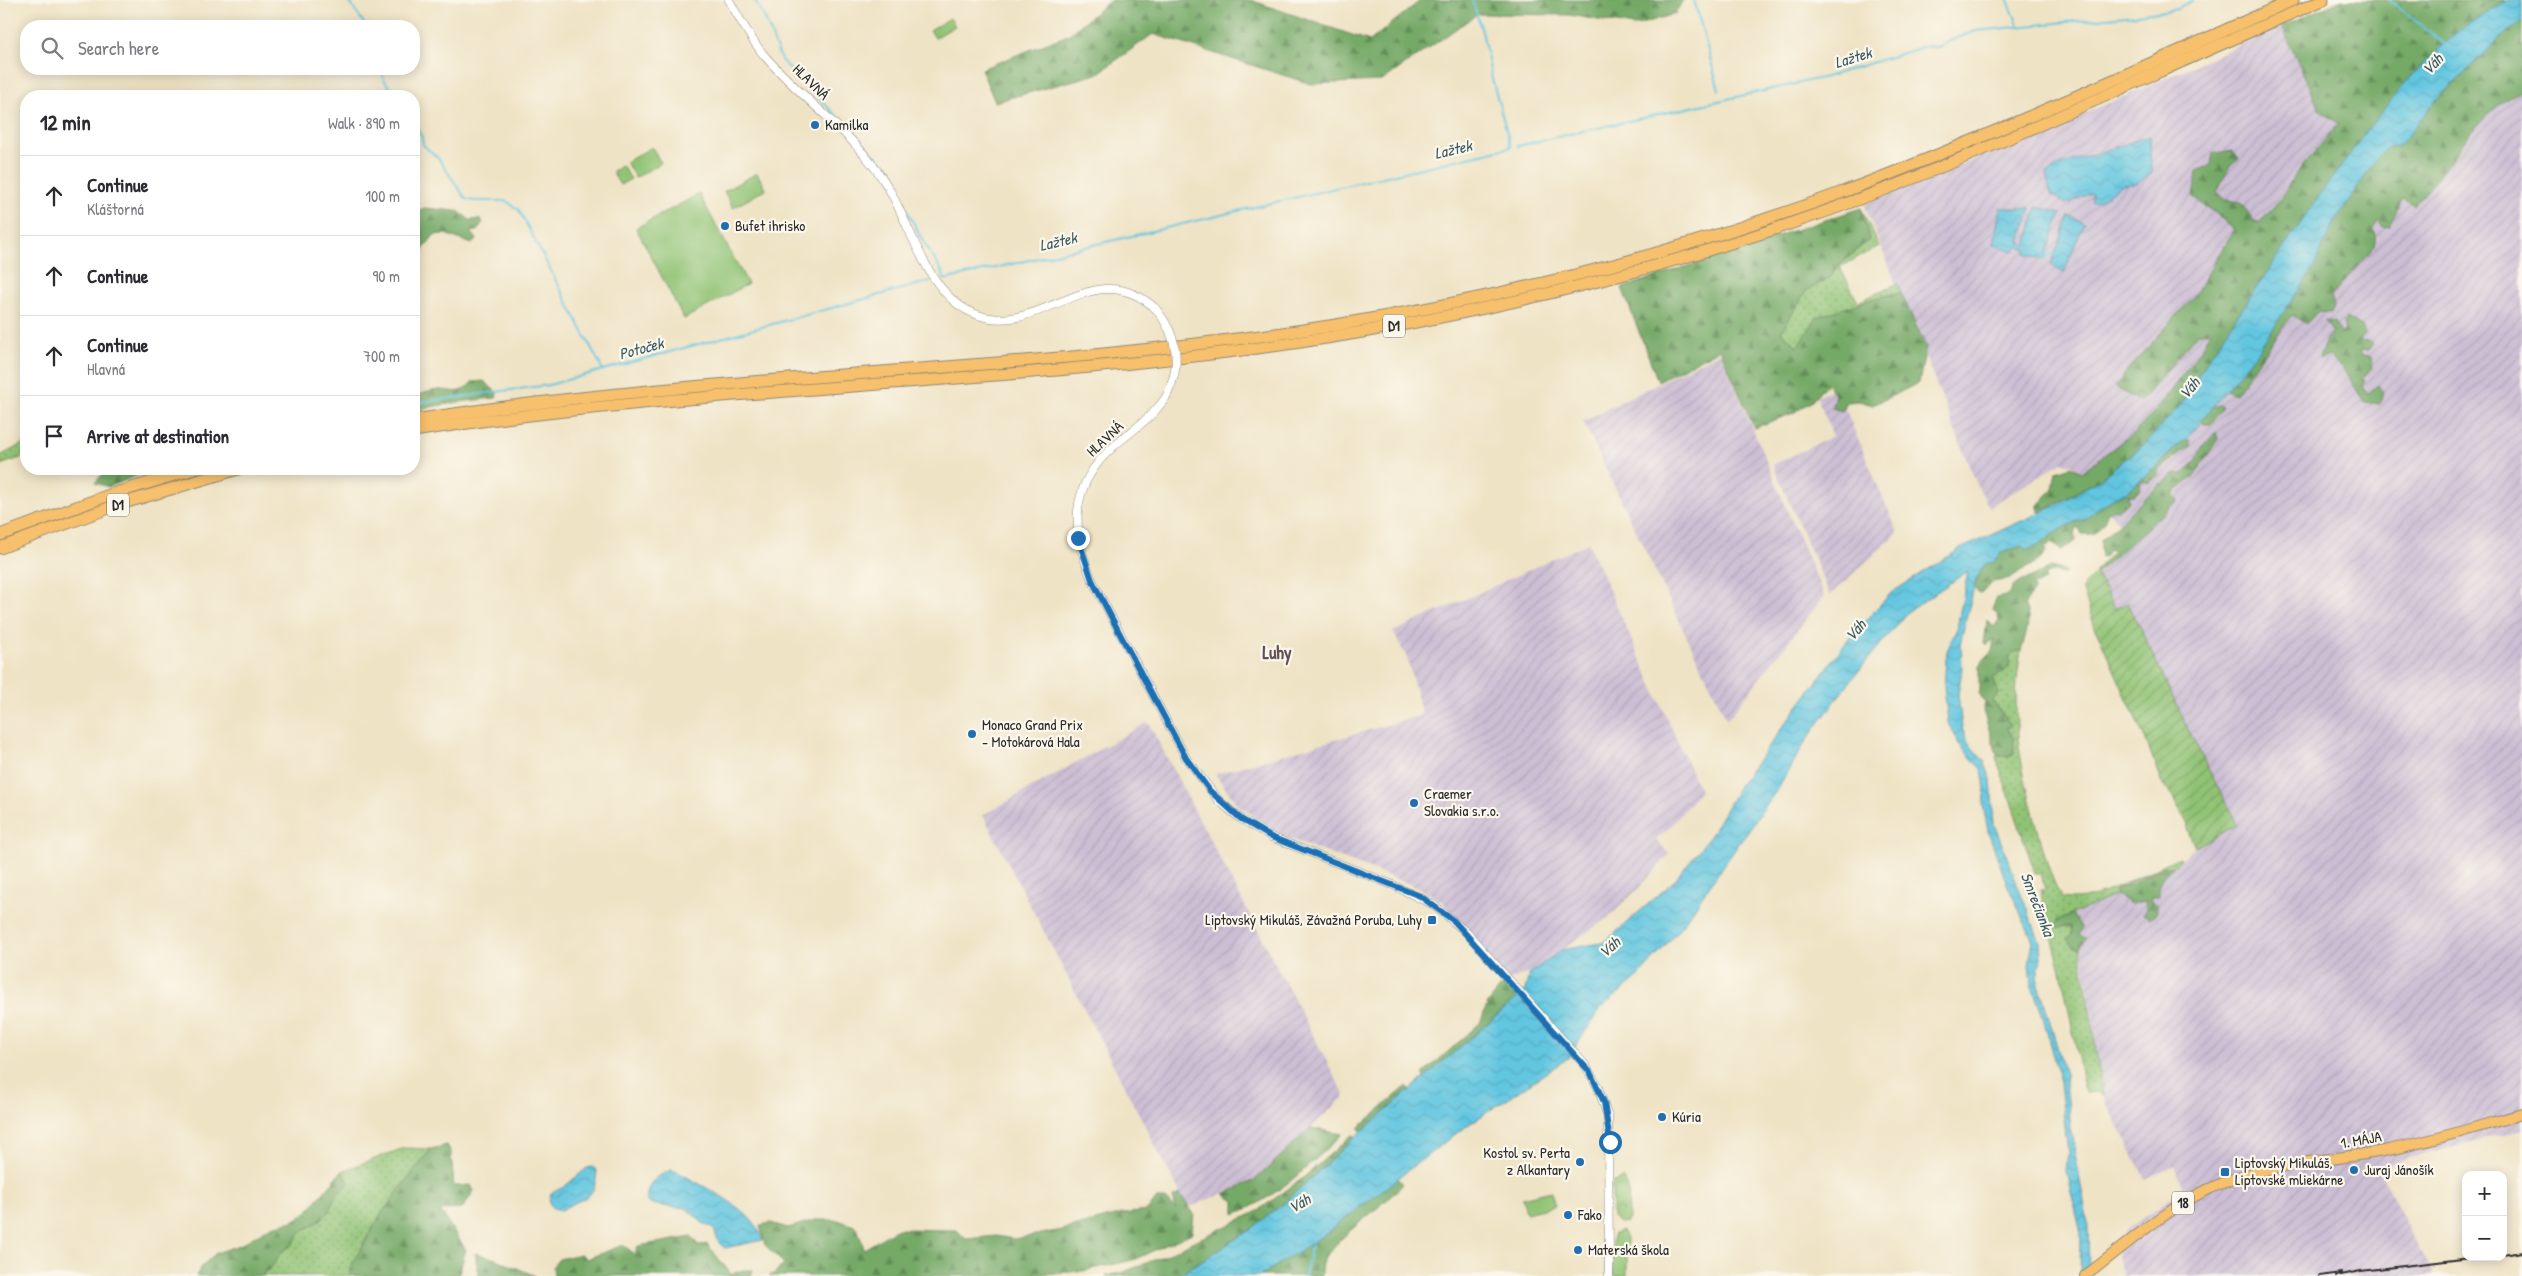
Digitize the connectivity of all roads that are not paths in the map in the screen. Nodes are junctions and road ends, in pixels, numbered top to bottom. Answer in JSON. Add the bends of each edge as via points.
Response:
{"nodes":[{"id":1,"x":729,"y":0,"type":"edge"},
{"id":2,"x":2293,"y":0,"type":"edge"},
{"id":3,"x":2323,"y":0,"type":"edge"},
{"id":4,"x":420,"y":419,"type":"edge"},
{"id":5,"x":420,"y":431,"type":"edge"},
{"id":6,"x":174,"y":475,"type":"edge"},
{"id":7,"x":218,"y":475,"type":"edge"},
{"id":8,"x":0,"y":535,"type":"edge"},
{"id":9,"x":0,"y":548,"type":"edge"},
{"id":10,"x":2522,"y":1114,"type":"edge"},
{"id":11,"x":1609,"y":1276,"type":"edge"},
{"id":12,"x":2085,"y":1276,"type":"edge"}],
"edges":[{"from":1,"to":11,"type":"street","name":"HLAVNÁ","bridge":true,"via":[[762,53],[879,173],[933,276],[958,306],[987,318],[1012,319],[1081,293],[1110,288],[1130,292],[1156,309],[1169,327],[1176,353],[1176,372],[1166,397],[1148,418],[1108,451],[1090,473],[1080,494],[1077,531],[1081,553],[1092,580],[1186,758],[1219,801],[1257,829],[1431,903],[1467,933],[1578,1057],[1598,1087],[1608,1117]]},
{"from":2,"to":4,"type":"highway","number":"D1","via":[[2027,118],[1830,196],[1666,250],[1504,292],[1336,324],[1171,347],[643,392]]},
{"from":3,"to":5,"type":"highway","number":"D1","via":[[2048,122],[1883,190],[1669,261],[1504,304],[1338,336],[1149,362],[646,403],[521,416]]},
{"from":6,"to":8,"type":"highway","number":"D1"},
{"from":7,"to":9,"type":"highway","number":"D1","via":[[109,508]]},
{"from":10,"to":12,"type":"main road","name":"1. MÁJA","number":"18","via":[[2405,1146],[2282,1166],[2229,1180],[2186,1201]]}]}
